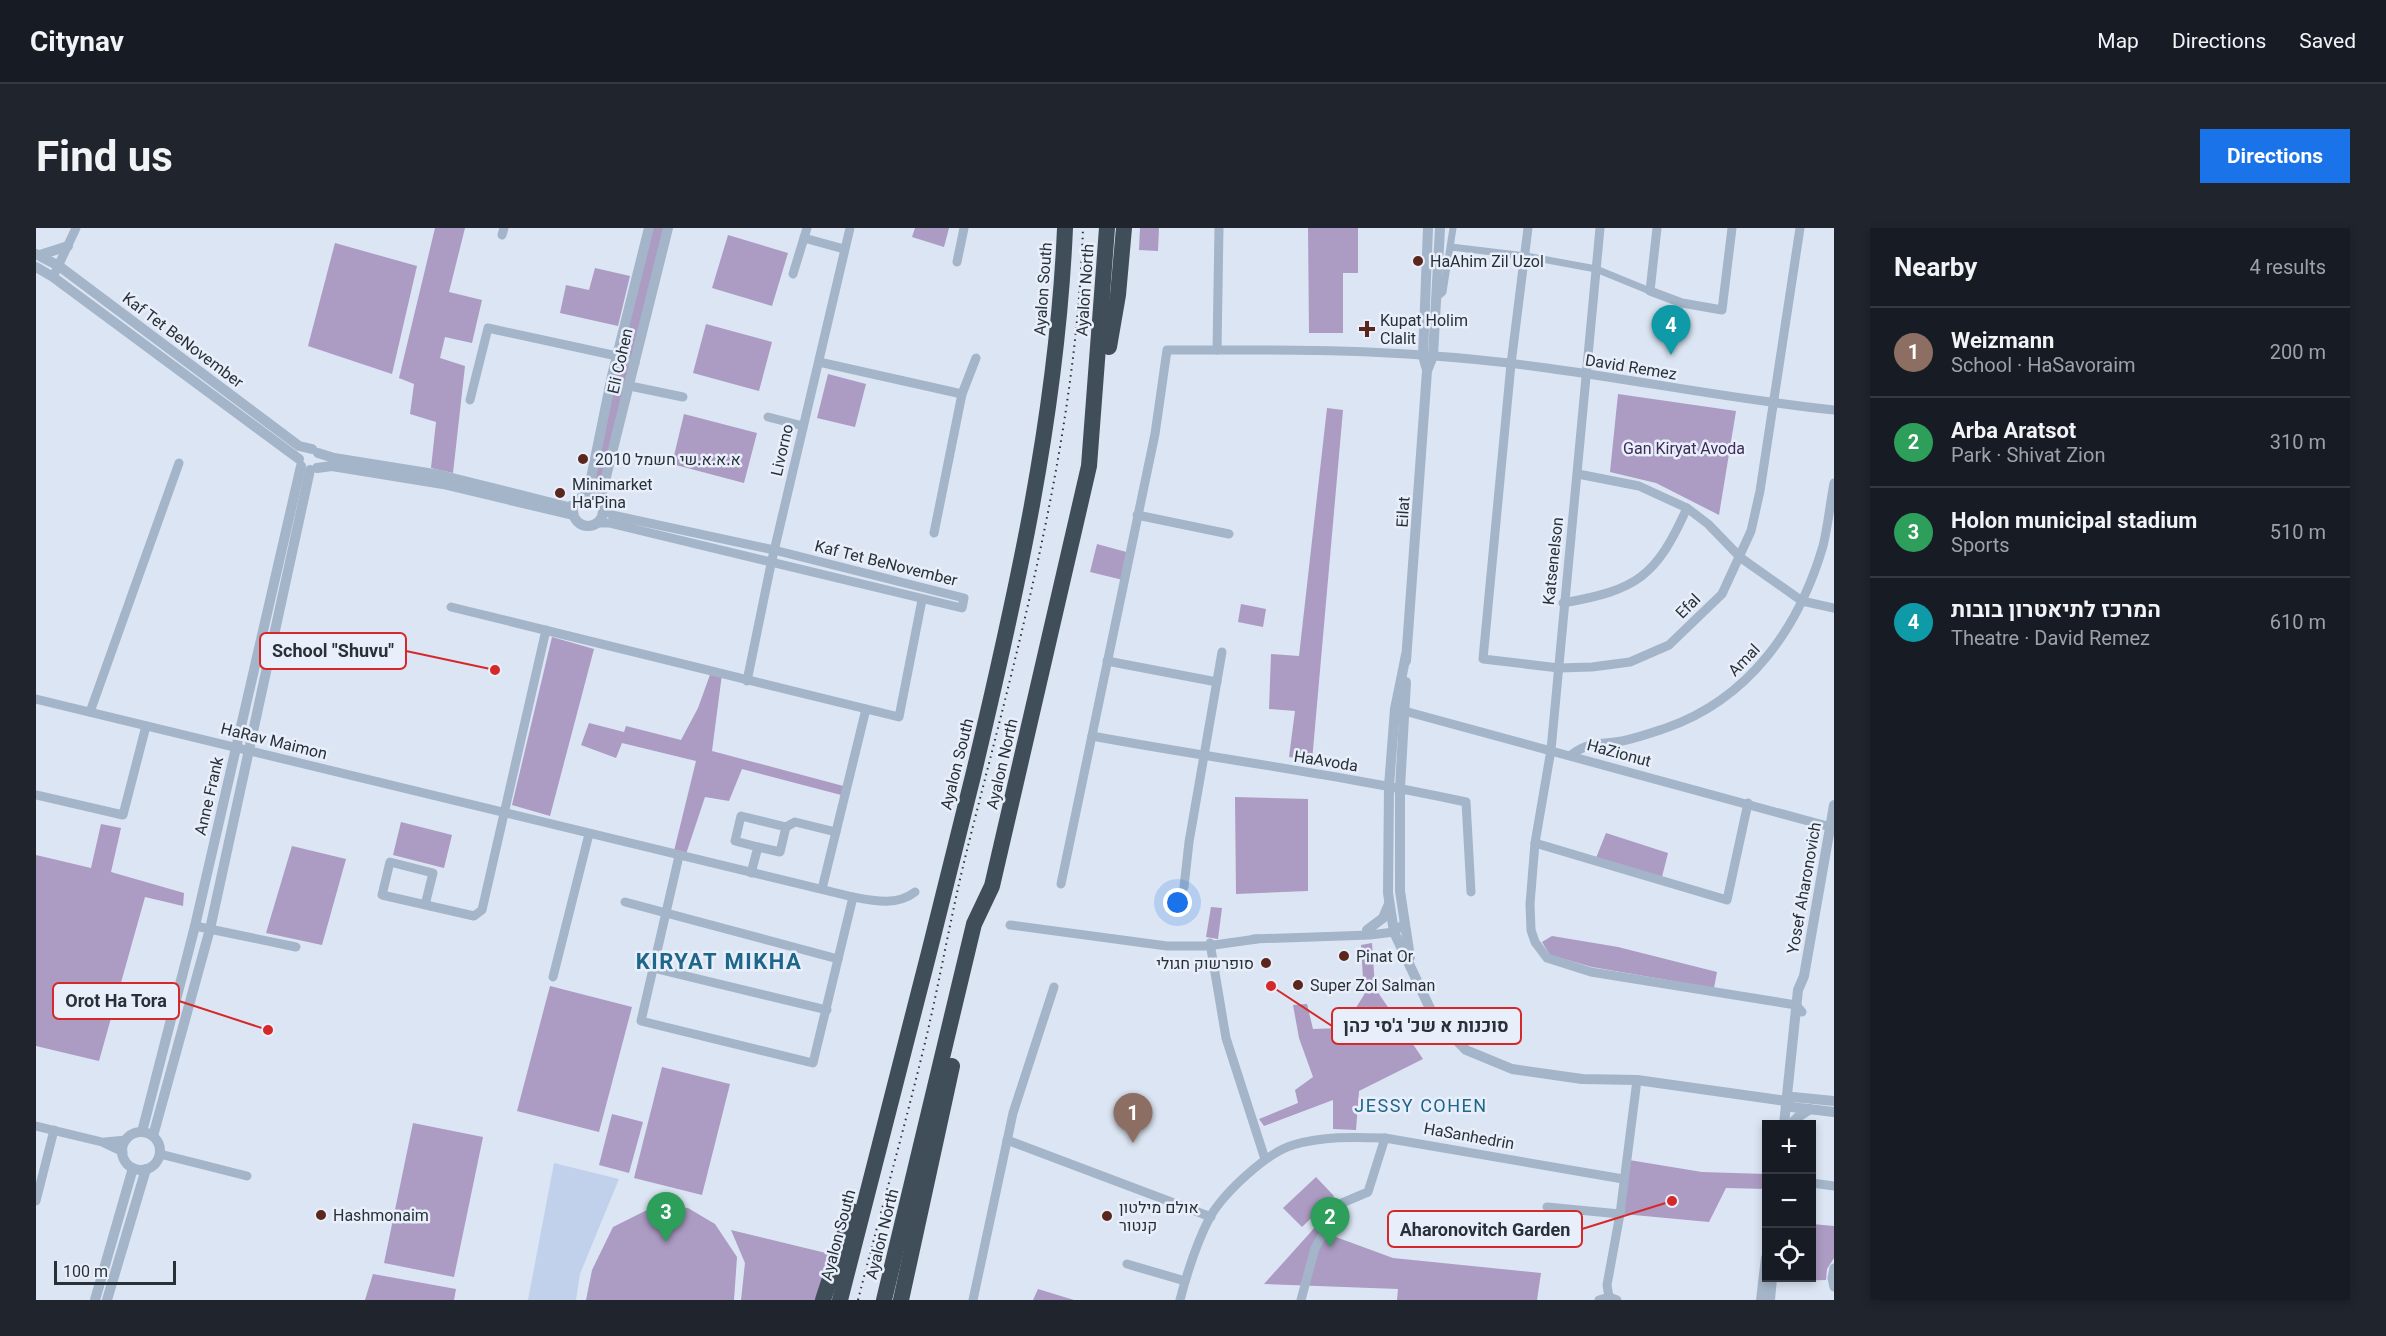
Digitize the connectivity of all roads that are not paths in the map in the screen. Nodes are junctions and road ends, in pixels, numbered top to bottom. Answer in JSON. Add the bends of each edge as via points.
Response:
{"nodes":[{"id":1,"x":76,"y":228,"type":"edge"},
{"id":2,"x":649,"y":228,"type":"edge"},
{"id":3,"x":807,"y":228,"type":"edge"},
{"id":4,"x":850,"y":228,"type":"edge"},
{"id":5,"x":964,"y":228,"type":"edge"},
{"id":6,"x":1064,"y":228,"type":"edge"},
{"id":7,"x":1107,"y":228,"type":"edge"},
{"id":8,"x":1124,"y":228,"type":"edge"},
{"id":9,"x":1219,"y":228,"type":"edge"},
{"id":10,"x":1428,"y":228,"type":"edge"},
{"id":11,"x":1440,"y":228,"type":"edge"},
{"id":12,"x":1453,"y":228,"type":"edge"},
{"id":13,"x":1528,"y":228,"type":"edge"},
{"id":14,"x":1599,"y":228,"type":"edge"},
{"id":15,"x":1657,"y":228,"type":"edge"},
{"id":16,"x":1732,"y":228,"type":"edge"},
{"id":17,"x":1800,"y":228,"type":"edge"},
{"id":18,"x":665,"y":229,"type":"edge"},
{"id":19,"x":804,"y":238,"type":"junction"},
{"id":20,"x":68,"y":246,"type":"junction"},
{"id":21,"x":1451,"y":247,"type":"junction"},
{"id":22,"x":844,"y":249,"type":"junction"},
{"id":23,"x":38,"y":254,"type":"edge"},
{"id":24,"x":1526,"y":256,"type":"junction"},
{"id":25,"x":957,"y":262,"type":"dead end"},
{"id":26,"x":59,"y":266,"type":"junction"},
{"id":27,"x":36,"y":267,"type":"edge"},
{"id":28,"x":1596,"y":269,"type":"junction"},
{"id":29,"x":793,"y":274,"type":"dead end"},
{"id":30,"x":53,"y":277,"type":"junction"},
{"id":31,"x":1650,"y":291,"type":"junction"},
{"id":32,"x":1435,"y":299,"type":"junction"},
{"id":33,"x":1217,"y":350,"type":"junction"},
{"id":34,"x":617,"y":356,"type":"junction"},
{"id":35,"x":1428,"y":356,"type":"junction"},
{"id":36,"x":636,"y":357,"type":"junction"},
{"id":37,"x":976,"y":358,"type":"dead end"},
{"id":38,"x":819,"y":362,"type":"junction"},
{"id":39,"x":1511,"y":364,"type":"junction"},
{"id":40,"x":1585,"y":375,"type":"junction"},
{"id":41,"x":612,"y":376,"type":"junction"},
{"id":42,"x":630,"y":386,"type":"junction"},
{"id":43,"x":609,"y":388,"type":"junction"},
{"id":44,"x":962,"y":394,"type":"junction"},
{"id":45,"x":682,"y":398,"type":"dead end"},
{"id":46,"x":470,"y":400,"type":"dead end"},
{"id":47,"x":1772,"y":403,"type":"junction"},
{"id":48,"x":1834,"y":410,"type":"edge"},
{"id":49,"x":1095,"y":413,"type":"junction"},
{"id":50,"x":768,"y":417,"type":"dead end"},
{"id":51,"x":803,"y":426,"type":"junction"},
{"id":52,"x":315,"y":451,"type":"junction"},
{"id":53,"x":179,"y":463,"type":"dead end"},
{"id":54,"x":307,"y":466,"type":"junction"},
{"id":55,"x":1578,"y":474,"type":"junction"},
{"id":56,"x":1834,"y":483,"type":"edge"},
{"id":57,"x":584,"y":496,"type":"junction"},
{"id":58,"x":601,"y":504,"type":"junction"},
{"id":59,"x":1687,"y":508,"type":"junction"},
{"id":60,"x":574,"y":510,"type":"junction"},
{"id":61,"x":1137,"y":515,"type":"junction"},
{"id":62,"x":597,"y":523,"type":"junction"},
{"id":63,"x":934,"y":533,"type":"dead end"},
{"id":64,"x":1229,"y":534,"type":"dead end"},
{"id":65,"x":774,"y":550,"type":"junction"},
{"id":66,"x":1741,"y":558,"type":"junction"},
{"id":67,"x":771,"y":564,"type":"junction"},
{"id":68,"x":922,"y":600,"type":"junction"},
{"id":69,"x":1802,"y":601,"type":"junction"},
{"id":70,"x":1563,"y":603,"type":"junction"},
{"id":71,"x":451,"y":608,"type":"dead end"},
{"id":72,"x":1834,"y":608,"type":"edge"},
{"id":73,"x":546,"y":630,"type":"junction"},
{"id":74,"x":1222,"y":652,"type":"dead end"},
{"id":75,"x":1107,"y":661,"type":"junction"},
{"id":76,"x":1559,"y":668,"type":"junction"},
{"id":77,"x":747,"y":681,"type":"junction"},
{"id":78,"x":1217,"y":682,"type":"junction"},
{"id":79,"x":36,"y":699,"type":"edge"},
{"id":80,"x":866,"y":709,"type":"junction"},
{"id":81,"x":1400,"y":710,"type":"junction"},
{"id":82,"x":90,"y":712,"type":"junction"},
{"id":83,"x":146,"y":726,"type":"junction"},
{"id":84,"x":1092,"y":736,"type":"junction"},
{"id":85,"x":236,"y":748,"type":"junction"},
{"id":86,"x":1551,"y":750,"type":"junction"},
{"id":87,"x":249,"y":751,"type":"junction"},
{"id":88,"x":1571,"y":755,"type":"junction"},
{"id":89,"x":1205,"y":757,"type":"junction"},
{"id":90,"x":1395,"y":787,"type":"junction"},
{"id":91,"x":36,"y":795,"type":"edge"},
{"id":92,"x":1748,"y":803,"type":"junction"},
{"id":93,"x":1834,"y":805,"type":"edge"},
{"id":94,"x":504,"y":813,"type":"junction"},
{"id":95,"x":786,"y":827,"type":"junction"},
{"id":96,"x":1831,"y":827,"type":"edge"},
{"id":97,"x":836,"y":832,"type":"junction"},
{"id":98,"x":589,"y":834,"type":"junction"},
{"id":99,"x":1535,"y":843,"type":"junction"},
{"id":100,"x":758,"y":847,"type":"junction"},
{"id":101,"x":679,"y":856,"type":"junction"},
{"id":102,"x":752,"y":873,"type":"junction"},
{"id":103,"x":1060,"y":884,"type":"dead end"},
{"id":104,"x":992,"y":886,"type":"junction"},
{"id":105,"x":1184,"y":886,"type":"dead end"},
{"id":106,"x":822,"y":889,"type":"junction"},
{"id":107,"x":915,"y":892,"type":"dead end"},
{"id":108,"x":1472,"y":892,"type":"dead end"},
{"id":109,"x":853,"y":897,"type":"junction"},
{"id":110,"x":625,"y":902,"type":"dead end"},
{"id":111,"x":1389,"y":904,"type":"junction"},
{"id":112,"x":425,"y":905,"type":"junction"},
{"id":113,"x":667,"y":913,"type":"junction"},
{"id":114,"x":1405,"y":923,"type":"junction"},
{"id":115,"x":1010,"y":925,"type":"dead end"},
{"id":116,"x":195,"y":926,"type":"junction"},
{"id":117,"x":1393,"y":928,"type":"junction"},
{"id":118,"x":210,"y":929,"type":"junction"},
{"id":119,"x":1367,"y":930,"type":"junction"},
{"id":120,"x":1337,"y":936,"type":"junction"},
{"id":121,"x":1208,"y":944,"type":"junction"},
{"id":122,"x":297,"y":947,"type":"dead end"},
{"id":123,"x":838,"y":959,"type":"junction"},
{"id":124,"x":1411,"y":966,"type":"junction"},
{"id":125,"x":653,"y":968,"type":"junction"},
{"id":126,"x":554,"y":978,"type":"dead end"},
{"id":127,"x":1054,"y":987,"type":"dead end"},
{"id":128,"x":920,"y":992,"type":"junction"},
{"id":129,"x":1799,"y":1009,"type":"junction"},
{"id":130,"x":827,"y":1010,"type":"junction"},
{"id":131,"x":1638,"y":1082,"type":"junction"},
{"id":132,"x":1834,"y":1101,"type":"edge"},
{"id":133,"x":1790,"y":1102,"type":"junction"},
{"id":134,"x":1810,"y":1109,"type":"junction"},
{"id":135,"x":1834,"y":1112,"type":"edge"},
{"id":136,"x":1785,"y":1120,"type":"edge"},
{"id":137,"x":1791,"y":1120,"type":"edge"},
{"id":138,"x":1795,"y":1120,"type":"edge"},
{"id":139,"x":36,"y":1126,"type":"edge"},
{"id":140,"x":54,"y":1130,"type":"junction"},
{"id":141,"x":148,"y":1134,"type":"junction"},
{"id":142,"x":1385,"y":1138,"type":"junction"},
{"id":143,"x":1007,"y":1140,"type":"junction"},
{"id":144,"x":124,"y":1146,"type":"junction"},
{"id":145,"x":160,"y":1154,"type":"junction"},
{"id":146,"x":1265,"y":1159,"type":"junction"},
{"id":147,"x":133,"y":1167,"type":"junction"},
{"id":148,"x":146,"y":1169,"type":"junction"},
{"id":149,"x":247,"y":1176,"type":"dead end"},
{"id":150,"x":1623,"y":1179,"type":"junction"},
{"id":151,"x":1816,"y":1184,"type":"edge"},
{"id":152,"x":1834,"y":1186,"type":"edge"},
{"id":153,"x":36,"y":1201,"type":"edge"},
{"id":154,"x":1547,"y":1207,"type":"dead end"},
{"id":155,"x":1620,"y":1214,"type":"junction"},
{"id":156,"x":1211,"y":1216,"type":"junction"},
{"id":157,"x":1127,"y":1264,"type":"dead end"},
{"id":158,"x":1834,"y":1268,"type":"edge"},
{"id":159,"x":1185,"y":1281,"type":"junction"},
{"id":160,"x":1764,"y":1282,"type":"edge"},
{"id":161,"x":1772,"y":1282,"type":"edge"},
{"id":162,"x":1834,"y":1287,"type":"edge"},
{"id":163,"x":1613,"y":1298,"type":"edge"},
{"id":164,"x":95,"y":1300,"type":"edge"},
{"id":165,"x":107,"y":1300,"type":"edge"},
{"id":166,"x":824,"y":1300,"type":"edge"},
{"id":167,"x":840,"y":1300,"type":"edge"},
{"id":168,"x":884,"y":1300,"type":"edge"},
{"id":169,"x":901,"y":1300,"type":"edge"},
{"id":170,"x":974,"y":1300,"type":"edge"},
{"id":171,"x":1180,"y":1300,"type":"edge"},
{"id":172,"x":1301,"y":1300,"type":"edge"},
{"id":173,"x":1599,"y":1300,"type":"edge"},
{"id":174,"x":1761,"y":1300,"type":"edge"},
{"id":175,"x":1770,"y":1300,"type":"edge"}],
"edges":[{"from":1,"to":20,"type":"street"},
{"from":2,"to":34,"type":"street","name":"Eli Cohen"},
{"from":3,"to":19,"type":"street"},
{"from":4,"to":22,"type":"street","name":"Livorno"},
{"from":5,"to":25,"type":"street"},
{"from":6,"to":128,"type":"highway","name":"Ayalon South","via":[[1063,294],[1053,381],[1014,604]]},
{"from":7,"to":49,"type":"highway","name":"Ayalon North"},
{"from":8,"to":49,"type":"highway","via":[[1118,295]]},
{"from":9,"to":33,"type":"street"},
{"from":10,"to":35,"type":"street","name":"Eilat"},
{"from":11,"to":32,"type":"street","name":"Eilat"},
{"from":12,"to":21,"type":"street"},
{"from":13,"to":24,"type":"street"},
{"from":14,"to":28,"type":"street","name":"Katsenelson"},
{"from":15,"to":31,"type":"street"},
{"from":16,"to":31,"type":"street","via":[[1722,310],[1682,303]]},
{"from":17,"to":47,"type":"street","name":"Efal"},
{"from":18,"to":36,"type":"street","name":"Eli Cohen"},
{"from":19,"to":22,"type":"street"},
{"from":19,"to":29,"type":"street"},
{"from":20,"to":23,"type":"street"},
{"from":20,"to":26,"type":"street"},
{"from":21,"to":24,"type":"street"},
{"from":21,"to":32,"type":"street","via":[[1443,292]]},
{"from":22,"to":38,"type":"street","name":"Livorno"},
{"from":23,"to":26,"type":"street","name":"Kaf Tet BeNovember"},
{"from":24,"to":28,"type":"street"},
{"from":24,"to":39,"type":"street"},
{"from":26,"to":30,"type":"street"},
{"from":26,"to":52,"type":"street","name":"Kaf Tet BeNovember","via":[[299,446]]},
{"from":27,"to":30,"type":"street","name":"Kaf Tet BeNovember"},
{"from":28,"to":31,"type":"street"},
{"from":28,"to":40,"type":"street","name":"Katsenelson"},
{"from":30,"to":54,"type":"street","name":"Kaf Tet BeNovember"},
{"from":32,"to":35,"type":"street","name":"Eilat"},
{"from":33,"to":35,"type":"street","name":"David Remez"},
{"from":33,"to":61,"type":"street","name":"David Remez","via":[[1167,350],[1155,434]]},
{"from":34,"to":36,"type":"street"},
{"from":34,"to":41,"type":"street","name":"Eli Cohen"},
{"from":34,"to":46,"type":"street","via":[[488,328]]},
{"from":35,"to":39,"type":"street","name":"David Remez"},
{"from":35,"to":81,"type":"street","name":"Eilat"},
{"from":36,"to":42,"type":"street","name":"Eli Cohen"},
{"from":37,"to":44,"type":"street"},
{"from":38,"to":44,"type":"street"},
{"from":38,"to":51,"type":"street","name":"Livorno"},
{"from":39,"to":40,"type":"street","name":"David Remez"},
{"from":39,"to":76,"type":"street","name":"Efal","via":[[1483,659]]},
{"from":40,"to":47,"type":"street","name":"David Remez"},
{"from":40,"to":55,"type":"street","name":"Katsenelson"},
{"from":41,"to":42,"type":"street"},
{"from":41,"to":43,"type":"street","name":"Eli Cohen"},
{"from":42,"to":43,"type":"street"},
{"from":42,"to":45,"type":"street"},
{"from":42,"to":58,"type":"street","name":"Eli Cohen"},
{"from":43,"to":57,"type":"street","name":"Eli Cohen","via":[[589,488]]},
{"from":44,"to":63,"type":"street"},
{"from":47,"to":48,"type":"street","name":"David Remez"},
{"from":47,"to":66,"type":"street","name":"Efal","via":[[1760,491]]},
{"from":49,"to":104,"type":"highway","name":"Ayalon North","via":[[1074,537]]},
{"from":50,"to":51,"type":"street"},
{"from":51,"to":65,"type":"street","name":"Livorno"},
{"from":52,"to":54,"type":"street","via":[[321,460]]},
{"from":52,"to":54,"type":"street","via":[[302,452]]},
{"from":52,"to":60,"type":"street","name":"Kaf Tet BeNovember","via":[[334,458],[440,475]]},
{"from":53,"to":82,"type":"street"},
{"from":54,"to":60,"type":"street","via":[[332,466],[443,484]]},
{"from":54,"to":85,"type":"street","name":"Anne Frank"},
{"from":54,"to":87,"type":"street","name":"Anne Frank"},
{"from":55,"to":59,"type":"street","via":[[1639,486]]},
{"from":55,"to":70,"type":"street","name":"Katsenelson"},
{"from":56,"to":69,"type":"street","name":"Amal","via":[[1823,544]]},
{"from":57,"to":58,"type":"street"},
{"from":57,"to":60,"type":"street"},
{"from":58,"to":62,"type":"street"},
{"from":58,"to":65,"type":"street","name":"Kaf Tet BeNovember","via":[[612,515]]},
{"from":59,"to":66,"type":"street"},
{"from":59,"to":70,"type":"street","via":[[1670,545],[1642,579],[1604,596]]},
{"from":60,"to":62,"type":"street","via":[[583,525]]},
{"from":61,"to":64,"type":"street"},
{"from":61,"to":75,"type":"street"},
{"from":62,"to":67,"type":"street","name":"Kaf Tet BeNovember"},
{"from":65,"to":67,"type":"street","name":"Livorno"},
{"from":65,"to":68,"type":"street","name":"Kaf Tet BeNovember","via":[[964,598],[962,608]]},
{"from":66,"to":69,"type":"street"},
{"from":66,"to":76,"type":"street","name":"Efal","via":[[1722,594],[1669,645],[1630,663]]},
{"from":67,"to":68,"type":"street","name":"Kaf Tet BeNovember"},
{"from":67,"to":77,"type":"street","name":"Livorno"},
{"from":68,"to":80,"type":"street","via":[[899,717]]},
{"from":69,"to":72,"type":"street"},
{"from":69,"to":88,"type":"street","name":"Amal","via":[[1767,659],[1739,687],[1675,725],[1637,738],[1587,744]]},
{"from":70,"to":76,"type":"street","name":"Katsenelson"},
{"from":71,"to":73,"type":"street"},
{"from":73,"to":77,"type":"street"},
{"from":73,"to":94,"type":"street"},
{"from":74,"to":78,"type":"street"},
{"from":75,"to":78,"type":"street"},
{"from":75,"to":84,"type":"street"},
{"from":76,"to":86,"type":"street","name":"Katsenelson"},
{"from":77,"to":80,"type":"street"},
{"from":78,"to":89,"type":"street"},
{"from":79,"to":82,"type":"street","name":"HaRav Maimon"},
{"from":80,"to":97,"type":"street"},
{"from":81,"to":86,"type":"street","name":"HaZionut"},
{"from":81,"to":90,"type":"street","name":"Eilat"},
{"from":82,"to":83,"type":"street","name":"HaRav Maimon"},
{"from":83,"to":85,"type":"street","name":"HaRav Maimon"},
{"from":83,"to":91,"type":"street","via":[[123,815]]},
{"from":84,"to":89,"type":"street","name":"HaAvoda"},
{"from":84,"to":103,"type":"street"},
{"from":85,"to":87,"type":"street","name":"HaRav Maimon"},
{"from":85,"to":116,"type":"street","name":"Anne Frank"},
{"from":86,"to":88,"type":"street","name":"HaZionut"},
{"from":86,"to":99,"type":"street","name":"Katsenelson"},
{"from":87,"to":94,"type":"street","name":"HaRav Maimon"},
{"from":87,"to":118,"type":"street","name":"Anne Frank"},
{"from":88,"to":92,"type":"street","name":"HaZionut"},
{"from":89,"to":90,"type":"street","name":"HaAvoda"},
{"from":89,"to":105,"type":"street"},
{"from":90,"to":108,"type":"street","name":"HaAvoda","via":[[1466,802]]},
{"from":90,"to":111,"type":"street","name":"Eilat"},
{"from":90,"to":114,"type":"street","name":"Eilat"},
{"from":92,"to":96,"type":"street","name":"HaZionut"},
{"from":92,"to":99,"type":"street","via":[[1727,900]]},
{"from":93,"to":96,"type":"street","name":"Yosef Aharonovich"},
{"from":94,"to":98,"type":"street","name":"HaRav Maimon"},
{"from":94,"to":112,"type":"street","via":[[482,910],[474,916]]},
{"from":95,"to":97,"type":"street","via":[[795,822]]},
{"from":95,"to":100,"type":"street","via":[[780,852]]},
{"from":95,"to":100,"type":"street","via":[[741,816],[735,841]]},
{"from":96,"to":129,"type":"street","name":"Yosef Aharonovich"},
{"from":97,"to":106,"type":"street"},
{"from":98,"to":101,"type":"street","name":"HaRav Maimon"},
{"from":98,"to":126,"type":"street"},
{"from":99,"to":129,"type":"street","name":"Katsenelson","via":[[1531,930],[1547,958],[1591,972]]},
{"from":100,"to":102,"type":"street"},
{"from":101,"to":102,"type":"street","name":"HaRav Maimon"},
{"from":101,"to":113,"type":"street"},
{"from":102,"to":106,"type":"street","name":"HaRav Maimon"},
{"from":104,"to":168,"type":"highway","name":"Ayalon North","via":[[974,924]]},
{"from":104,"to":169,"type":"highway"},
{"from":106,"to":109,"type":"street","name":"HaRav Maimon"},
{"from":107,"to":109,"type":"street","name":"HaRav Maimon","via":[[905,900],[893,901]]},
{"from":109,"to":123,"type":"street"},
{"from":110,"to":113,"type":"street"},
{"from":111,"to":117,"type":"street","name":"Eilat"},
{"from":111,"to":119,"type":"street","via":[[1383,918]]},
{"from":112,"to":112,"type":"street","via":[[433,873],[390,862],[382,895]]},
{"from":113,"to":123,"type":"street"},
{"from":113,"to":125,"type":"street"},
{"from":114,"to":117,"type":"street"},
{"from":114,"to":124,"type":"street","name":"Eilat"},
{"from":115,"to":121,"type":"street","via":[[1167,946]]},
{"from":116,"to":118,"type":"street"},
{"from":116,"to":141,"type":"street","name":"Anne Frank"},
{"from":117,"to":119,"type":"street"},
{"from":117,"to":120,"type":"street"},
{"from":117,"to":124,"type":"street","name":"Eilat"},
{"from":118,"to":122,"type":"street"},
{"from":118,"to":141,"type":"street","name":"Anne Frank"},
{"from":119,"to":120,"type":"street"},
{"from":120,"to":121,"type":"street"},
{"from":121,"to":146,"type":"street","via":[[1226,1038]]},
{"from":123,"to":130,"type":"street"},
{"from":124,"to":131,"type":"street","via":[[1434,1017],[1466,1050],[1512,1069]]},
{"from":125,"to":130,"type":"street"},
{"from":125,"to":130,"type":"street","via":[[640,1021],[813,1063]]},
{"from":127,"to":143,"type":"street"},
{"from":128,"to":166,"type":"highway"},
{"from":128,"to":167,"type":"highway","name":"Ayalon South"},
{"from":129,"to":133,"type":"street","name":"Yosef Aharonovich"},
{"from":131,"to":133,"type":"street"},
{"from":131,"to":150,"type":"street"},
{"from":132,"to":133,"type":"street"},
{"from":133,"to":134,"type":"street"},
{"from":133,"to":136,"type":"street","name":"Yosef Aharonovich"},
{"from":133,"to":137,"type":"street","name":"Yosef Aharonovich"},
{"from":134,"to":135,"type":"street"},
{"from":134,"to":138,"type":"street"},
{"from":139,"to":140,"type":"street"},
{"from":140,"to":144,"type":"street"},
{"from":140,"to":153,"type":"street"},
{"from":141,"to":144,"type":"street","via":[[136,1133]]},
{"from":141,"to":145,"type":"street","via":[[160,1147]]},
{"from":142,"to":146,"type":"street","name":"HaSanhedrin","via":[[1318,1139]]},
{"from":142,"to":150,"type":"street","name":"HaSanhedrin"},
{"from":142,"to":172,"type":"street","via":[[1368,1192],[1342,1203],[1315,1248]]},
{"from":143,"to":156,"type":"street"},
{"from":143,"to":170,"type":"street"},
{"from":144,"to":147,"type":"street","via":[[128,1163]]},
{"from":145,"to":148,"type":"street"},
{"from":145,"to":149,"type":"street"},
{"from":146,"to":156,"type":"street","name":"HaSanhedrin"},
{"from":147,"to":148,"type":"street"},
{"from":147,"to":164,"type":"street"},
{"from":148,"to":165,"type":"street"},
{"from":150,"to":155,"type":"street"},
{"from":151,"to":152,"type":"street"},
{"from":154,"to":155,"type":"street"},
{"from":155,"to":163,"type":"street","via":[[1606,1285]]},
{"from":156,"to":159,"type":"street","name":"HaSanhedrin"},
{"from":157,"to":159,"type":"street"},
{"from":158,"to":162,"type":"street"},
{"from":159,"to":171,"type":"street","name":"HaSanhedrin"},
{"from":160,"to":174,"type":"street"},
{"from":161,"to":175,"type":"street"},
{"from":163,"to":173,"type":"street"}]}
